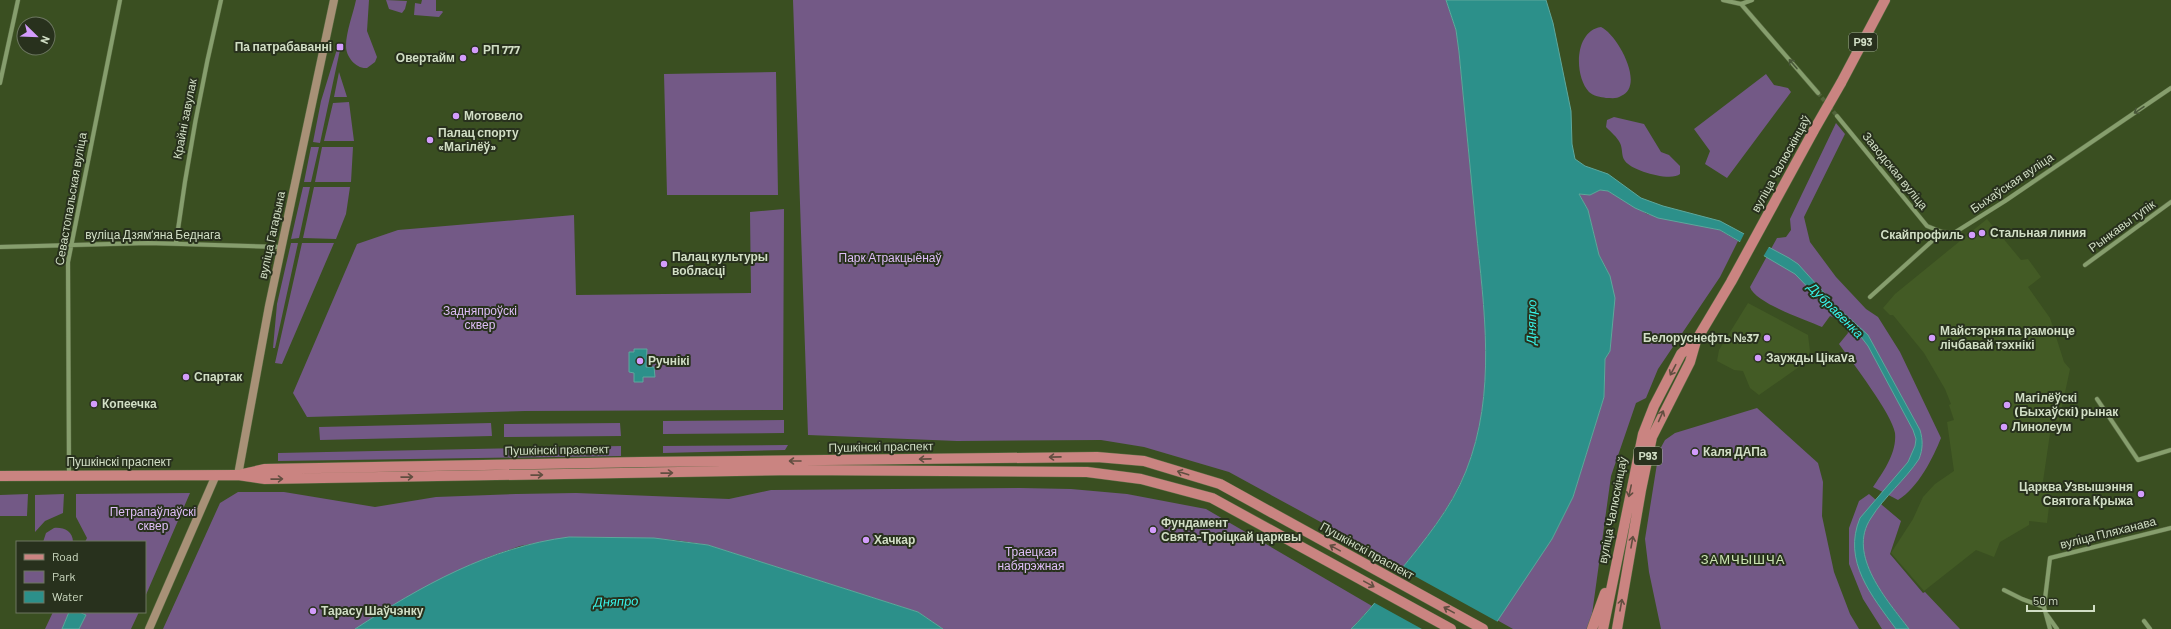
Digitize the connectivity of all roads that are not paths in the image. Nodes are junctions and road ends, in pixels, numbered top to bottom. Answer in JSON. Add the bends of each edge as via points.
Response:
{"nodes":[{"id":1,"x":18,"y":0,"type":"edge"},
{"id":2,"x":120,"y":0,"type":"edge"},
{"id":3,"x":221,"y":0,"type":"edge"},
{"id":4,"x":334,"y":0,"type":"edge"},
{"id":5,"x":1723,"y":0,"type":"edge"},
{"id":6,"x":1752,"y":0,"type":"edge"},
{"id":7,"x":1885,"y":0,"type":"edge"},
{"id":8,"x":1741,"y":4,"type":"junction"},
{"id":9,"x":0,"y":83,"type":"edge"},
{"id":10,"x":2171,"y":88,"type":"edge"},
{"id":11,"x":1818,"y":93,"type":"tunnel mouth"},
{"id":12,"x":1837,"y":116,"type":"tunnel mouth"},
{"id":13,"x":2171,"y":202,"type":"edge"},
{"id":14,"x":1942,"y":232,"type":"junction"},
{"id":15,"x":176,"y":243,"type":"junction"},
{"id":16,"x":70,"y":245,"type":"junction"},
{"id":17,"x":0,"y":247,"type":"edge"},
{"id":18,"x":281,"y":247,"type":"junction"},
{"id":19,"x":2085,"y":265,"type":"dead end"},
{"id":20,"x":1870,"y":297,"type":"dead end"},
{"id":21,"x":1697,"y":339,"type":"junction"},
{"id":22,"x":2097,"y":399,"type":"dead end"},
{"id":23,"x":2171,"y":450,"type":"edge"},
{"id":24,"x":216,"y":475,"type":"junction"},
{"id":25,"x":238,"y":475,"type":"junction"},
{"id":26,"x":0,"y":476,"type":"edge"},
{"id":27,"x":69,"y":476,"type":"junction"},
{"id":28,"x":2171,"y":528,"type":"edge"},
{"id":29,"x":1620,"y":543,"type":"junction"},
{"id":30,"x":2004,"y":590,"type":"dead end"},
{"id":31,"x":2044,"y":609,"type":"junction"},
{"id":32,"x":2144,"y":621,"type":"dead end"},
{"id":33,"x":149,"y":629,"type":"edge"},
{"id":34,"x":1450,"y":629,"type":"edge"},
{"id":35,"x":1483,"y":629,"type":"edge"},
{"id":36,"x":1592,"y":629,"type":"edge"},
{"id":37,"x":1603,"y":629,"type":"edge"},
{"id":38,"x":1617,"y":629,"type":"edge"},
{"id":39,"x":2050,"y":629,"type":"edge"},
{"id":40,"x":2057,"y":629,"type":"edge"},
{"id":41,"x":2150,"y":629,"type":"edge"}],
"edges":[{"from":1,"to":9,"type":"street"},
{"from":2,"to":16,"type":"street","name":"Севастопальская вуліца"},
{"from":3,"to":15,"type":"street","name":"Крайні завулак","via":[[187,160]]},
{"from":4,"to":18,"type":"main road","name":"вуліца Гагарына"},
{"from":5,"to":8,"type":"street"},
{"from":6,"to":8,"type":"street"},
{"from":7,"to":21,"type":"main road","name":"вуліца Чалюскінцаў","number":"Р93","bridge":true,"via":[[1731,282]]},
{"from":11,"to":8,"type":"street","one_way":true},
{"from":10,"to":14,"type":"street","name":"Быхаўская вуліца","one_way":true,"via":[[2005,201],[1954,233]]},
{"from":12,"to":14,"type":"street","name":"Заводская вуліца","via":[[1927,226]]},
{"from":13,"to":19,"type":"street","name":"Рынкавы тупік"},
{"from":14,"to":20,"type":"street"},
{"from":15,"to":16,"type":"street","name":"вуліца Дзямʼяна Беднага"},
{"from":15,"to":18,"type":"street","name":"вуліца Дзямʼяна Беднага"},
{"from":16,"to":17,"type":"street","name":"вуліца Дзямʼяна Беднага"},
{"from":16,"to":27,"type":"street","name":"Севастопальская вуліца"},
{"from":18,"to":25,"type":"main road","name":"вуліца Гагарына"},
{"from":21,"to":29,"type":"main road","name":"вуліца Чалюскінцаў","number":"Р93","one_way":true,"via":[[1681,354],[1654,406],[1643,434]]},
{"from":38,"to":21,"type":"main road","name":"вуліца Чалюскінцаў","number":"Р93","one_way":true,"via":[[1652,437],[1690,362]]},
{"from":22,"to":23,"type":"street","via":[[2138,460]]},
{"from":24,"to":25,"type":"main road","name":"Пушкінскі праспект"},
{"from":24,"to":27,"type":"main road","name":"Пушкінскі праспект"},
{"from":24,"to":33,"type":"main road"},
{"from":25,"to":34,"type":"main road","name":"Пушкінскі праспект","one_way":true,"via":[[265,479],[796,470],[1087,472],[1141,479],[1212,498]]},
{"from":35,"to":25,"type":"main road","name":"Пушкінскі праспект","one_way":true,"via":[[1220,484],[1144,461],[1097,457],[634,462],[272,468]]},
{"from":26,"to":27,"type":"main road","name":"Пушкінскі праспект"},
{"from":28,"to":31,"type":"street","name":"вуліца Пляханава","via":[[2050,558]]},
{"from":29,"to":36,"type":"main road"},
{"from":29,"to":37,"type":"main road","name":"вуліца Чалюскінцаў","number":"Р93"},
{"from":30,"to":31,"type":"street"},
{"from":31,"to":39,"type":"street"},
{"from":31,"to":40,"type":"street"},
{"from":32,"to":41,"type":"street"}]}
